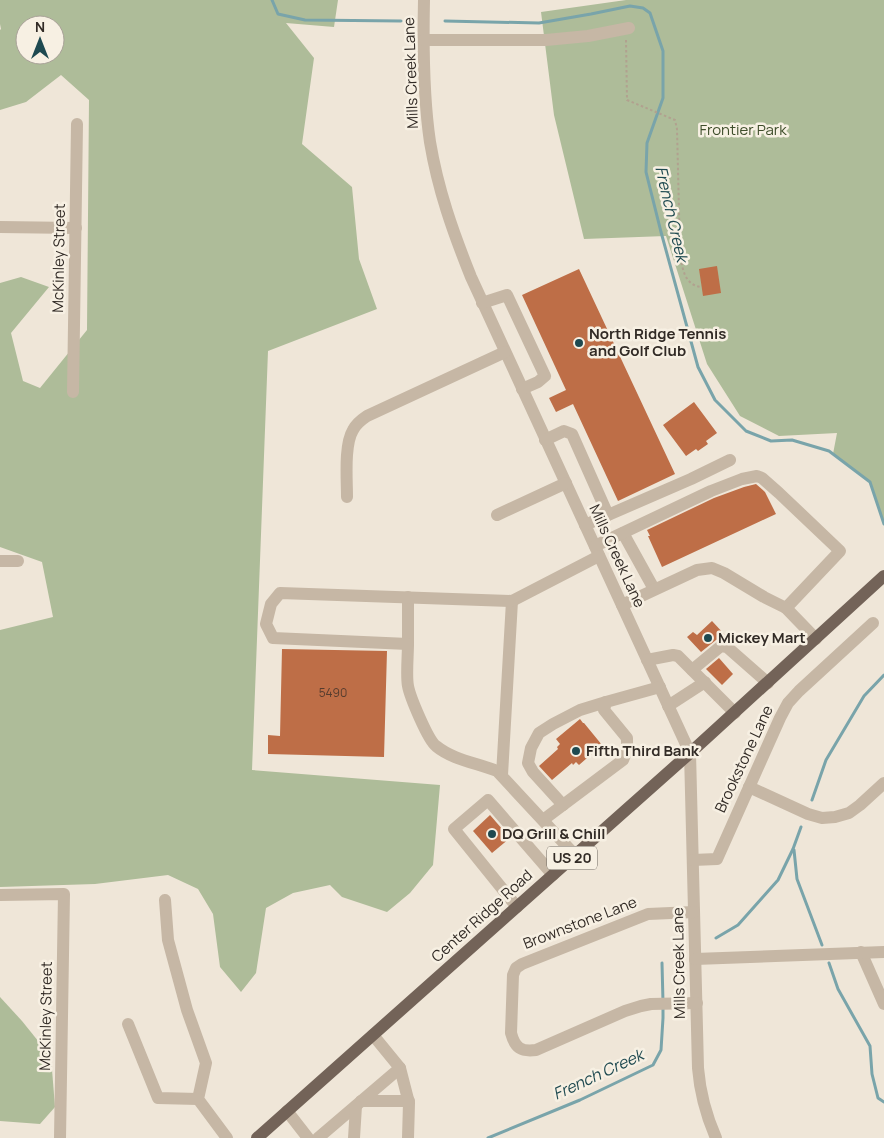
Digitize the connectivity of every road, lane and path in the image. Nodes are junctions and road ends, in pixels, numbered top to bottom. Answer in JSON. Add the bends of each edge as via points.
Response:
{"nodes":[{"id":1,"x":424,"y":0,"type":"edge"},
{"id":2,"x":627,"y":28,"type":"joint"},
{"id":3,"x":424,"y":40,"type":"junction"},
{"id":4,"x":77,"y":124,"type":"dead end"},
{"id":5,"x":0,"y":227,"type":"edge"},
{"id":6,"x":76,"y":228,"type":"junction"},
{"id":7,"x":702,"y":287,"type":"dead end"},
{"id":8,"x":482,"y":303,"type":"junction"},
{"id":9,"x":505,"y":352,"type":"junction"},
{"id":10,"x":522,"y":389,"type":"junction"},
{"id":11,"x":73,"y":392,"type":"dead end"},
{"id":12,"x":546,"y":440,"type":"junction"},
{"id":13,"x":730,"y":460,"type":"dead end"},
{"id":14,"x":566,"y":484,"type":"junction"},
{"id":15,"x":347,"y":497,"type":"dead end"},
{"id":16,"x":497,"y":514,"type":"dead end"},
{"id":17,"x":608,"y":515,"type":"junction"},
{"id":18,"x":585,"y":525,"type":"junction"},
{"id":19,"x":623,"y":533,"type":"junction"},
{"id":20,"x":597,"y":551,"type":"junction"},
{"id":21,"x":0,"y":561,"type":"edge"},
{"id":22,"x":18,"y":561,"type":"dead end"},
{"id":23,"x":884,"y":576,"type":"edge"},
{"id":24,"x":654,"y":589,"type":"junction"},
{"id":25,"x":408,"y":597,"type":"junction"},
{"id":26,"x":512,"y":601,"type":"junction"},
{"id":27,"x":622,"y":605,"type":"junction"},
{"id":28,"x":786,"y":608,"type":"junction"},
{"id":29,"x":873,"y":623,"type":"dead end"},
{"id":30,"x":816,"y":639,"type":"junction"},
{"id":31,"x":408,"y":644,"type":"junction"},
{"id":32,"x":647,"y":660,"type":"junction"},
{"id":33,"x":692,"y":670,"type":"junction"},
{"id":34,"x":705,"y":682,"type":"junction"},
{"id":35,"x":768,"y":683,"type":"junction"},
{"id":36,"x":660,"y":687,"type":"junction"},
{"id":37,"x":606,"y":702,"type":"junction"},
{"id":38,"x":668,"y":706,"type":"junction"},
{"id":39,"x":735,"y":712,"type":"junction"},
{"id":40,"x":690,"y":753,"type":"junction"},
{"id":41,"x":502,"y":775,"type":"junction"},
{"id":42,"x":884,"y":783,"type":"edge"},
{"id":43,"x":749,"y":788,"type":"junction"},
{"id":44,"x":563,"y":805,"type":"junction"},
{"id":45,"x":543,"y":820,"type":"junction"},
{"id":46,"x":575,"y":855,"type":"junction"},
{"id":47,"x":693,"y":860,"type":"junction"},
{"id":48,"x":553,"y":875,"type":"junction"},
{"id":49,"x":0,"y":896,"type":"edge"},
{"id":50,"x":165,"y":900,"type":"dead end"},
{"id":51,"x":517,"y":907,"type":"junction"},
{"id":52,"x":694,"y":912,"type":"junction"},
{"id":53,"x":861,"y":952,"type":"junction"},
{"id":54,"x":884,"y":952,"type":"edge"},
{"id":55,"x":695,"y":959,"type":"junction"},
{"id":56,"x":696,"y":1003,"type":"junction"},
{"id":57,"x":884,"y":1004,"type":"edge"},
{"id":58,"x":128,"y":1024,"type":"dead end"},
{"id":59,"x":373,"y":1035,"type":"junction"},
{"id":60,"x":400,"y":1068,"type":"junction"},
{"id":61,"x":198,"y":1099,"type":"junction"},
{"id":62,"x":409,"y":1101,"type":"junction"},
{"id":63,"x":358,"y":1104,"type":"junction"},
{"id":64,"x":287,"y":1111,"type":"junction"},
{"id":65,"x":60,"y":1138,"type":"edge"},
{"id":66,"x":227,"y":1138,"type":"edge"},
{"id":67,"x":257,"y":1138,"type":"edge"},
{"id":68,"x":308,"y":1138,"type":"edge"},
{"id":69,"x":318,"y":1138,"type":"edge"},
{"id":70,"x":354,"y":1138,"type":"edge"},
{"id":71,"x":408,"y":1138,"type":"edge"},
{"id":72,"x":716,"y":1138,"type":"edge"}],
"edges":[{"from":1,"to":3,"type":"street","name":"Mills Creek Lane"},
{"from":2,"to":3,"type":"street","via":[[546,40]]},
{"from":2,"to":7,"type":"path","via":[[627,100],[675,120],[683,272],[696,287]]},
{"from":3,"to":8,"type":"street","name":"Mills Creek Lane","via":[[430,141],[440,188],[453,233]]},
{"from":4,"to":6,"type":"street","name":"McKinley Street"},
{"from":5,"to":6,"type":"street"},
{"from":6,"to":11,"type":"street","name":"McKinley Street"},
{"from":8,"to":9,"type":"street","name":"Mills Creek Lane"},
{"from":8,"to":10,"type":"street","via":[[507,295],[540,363],[546,376]]},
{"from":9,"to":10,"type":"street","name":"Mills Creek Lane"},
{"from":9,"to":15,"type":"street","via":[[359,422],[349,438]]},
{"from":10,"to":12,"type":"street","name":"Mills Creek Lane"},
{"from":12,"to":14,"type":"street","name":"Mills Creek Lane"},
{"from":12,"to":17,"type":"street","via":[[564,431],[572,434]]},
{"from":13,"to":17,"type":"street"},
{"from":14,"to":16,"type":"street"},
{"from":14,"to":18,"type":"street","name":"Mills Creek Lane"},
{"from":17,"to":18,"type":"street"},
{"from":18,"to":20,"type":"street","name":"Mills Creek Lane"},
{"from":19,"to":20,"type":"street"},
{"from":19,"to":24,"type":"street"},
{"from":19,"to":28,"type":"street","via":[[742,478],[762,478],[840,551]]},
{"from":20,"to":26,"type":"street"},
{"from":20,"to":27,"type":"street","name":"Mills Creek Lane"},
{"from":21,"to":22,"type":"street"},
{"from":23,"to":30,"type":"main road","name":"Center Ridge Road","number":"US 20"},
{"from":24,"to":27,"type":"street"},
{"from":24,"to":28,"type":"street","via":[[697,570],[712,568]]},
{"from":25,"to":26,"type":"street"},
{"from":25,"to":31,"type":"street"},
{"from":25,"to":31,"type":"street","via":[[280,593],[271,604],[266,624],[273,638]]},
{"from":26,"to":41,"type":"street"},
{"from":27,"to":32,"type":"street","name":"Mills Creek Lane"},
{"from":28,"to":30,"type":"street"},
{"from":29,"to":43,"type":"street","name":"Brookstone Lane","via":[[788,703]]},
{"from":30,"to":35,"type":"main road","name":"Center Ridge Road","number":"US 20"},
{"from":31,"to":41,"type":"street","via":[[408,686],[419,718],[435,745]]},
{"from":32,"to":33,"type":"street","via":[[678,656]]},
{"from":32,"to":36,"type":"street","name":"Mills Creek Lane"},
{"from":33,"to":34,"type":"street"},
{"from":33,"to":35,"type":"street","via":[[721,646],[727,647]]},
{"from":34,"to":38,"type":"street"},
{"from":34,"to":39,"type":"street"},
{"from":35,"to":39,"type":"main road","name":"Center Ridge Road","number":"US 20"},
{"from":36,"to":37,"type":"street"},
{"from":36,"to":38,"type":"street","name":"Mills Creek Lane"},
{"from":37,"to":44,"type":"street","via":[[604,710],[626,738],[622,760]]},
{"from":37,"to":44,"type":"street","via":[[552,724],[539,733],[531,748],[528,763],[532,772]]},
{"from":38,"to":40,"type":"street","name":"Mills Creek Lane"},
{"from":39,"to":40,"type":"main road","name":"Center Ridge Road","number":"US 20"},
{"from":40,"to":46,"type":"main road","name":"Center Ridge Road","number":"US 20"},
{"from":40,"to":47,"type":"street","name":"Mills Creek Lane"},
{"from":41,"to":45,"type":"street"},
{"from":42,"to":43,"type":"street","via":[[848,813],[822,818]]},
{"from":43,"to":47,"type":"street","name":"Brookstone Lane","via":[[717,859]]},
{"from":44,"to":45,"type":"street"},
{"from":45,"to":46,"type":"street"},
{"from":46,"to":48,"type":"main road","name":"Center Ridge Road","number":"US 20"},
{"from":47,"to":52,"type":"street","name":"Mills Creek Lane"},
{"from":48,"to":51,"type":"main road","name":"Center Ridge Road","number":"US 20"},
{"from":48,"to":51,"type":"street","via":[[488,800],[454,829]]},
{"from":49,"to":65,"type":"street","name":"McKinley Street","via":[[64,894]]},
{"from":50,"to":61,"type":"street","via":[[168,940],[187,1010],[206,1063]]},
{"from":51,"to":59,"type":"main road","name":"Center Ridge Road","number":"US 20"},
{"from":52,"to":55,"type":"street","name":"Mills Creek Lane"},
{"from":52,"to":56,"type":"street","name":"Brownstone Lane","via":[[648,914],[522,964],[513,975],[511,1033],[513,1042],[527,1052],[625,1011],[651,1004]]},
{"from":53,"to":54,"type":"street"},
{"from":53,"to":55,"type":"street"},
{"from":53,"to":57,"type":"street"},
{"from":55,"to":56,"type":"street","name":"Mills Creek Lane"},
{"from":56,"to":72,"type":"street","name":"Mills Creek Lane","via":[[699,1082],[705,1111]]},
{"from":58,"to":61,"type":"street","via":[[158,1098]]},
{"from":59,"to":60,"type":"street"},
{"from":59,"to":64,"type":"main road","name":"Center Ridge Road","number":"US 20"},
{"from":60,"to":62,"type":"street"},
{"from":60,"to":63,"type":"street"},
{"from":61,"to":66,"type":"street"},
{"from":62,"to":63,"type":"street"},
{"from":62,"to":71,"type":"street"},
{"from":63,"to":69,"type":"street"},
{"from":63,"to":70,"type":"street"},
{"from":64,"to":67,"type":"main road","name":"Center Ridge Road","number":"US 20"},
{"from":64,"to":68,"type":"street"}]}
